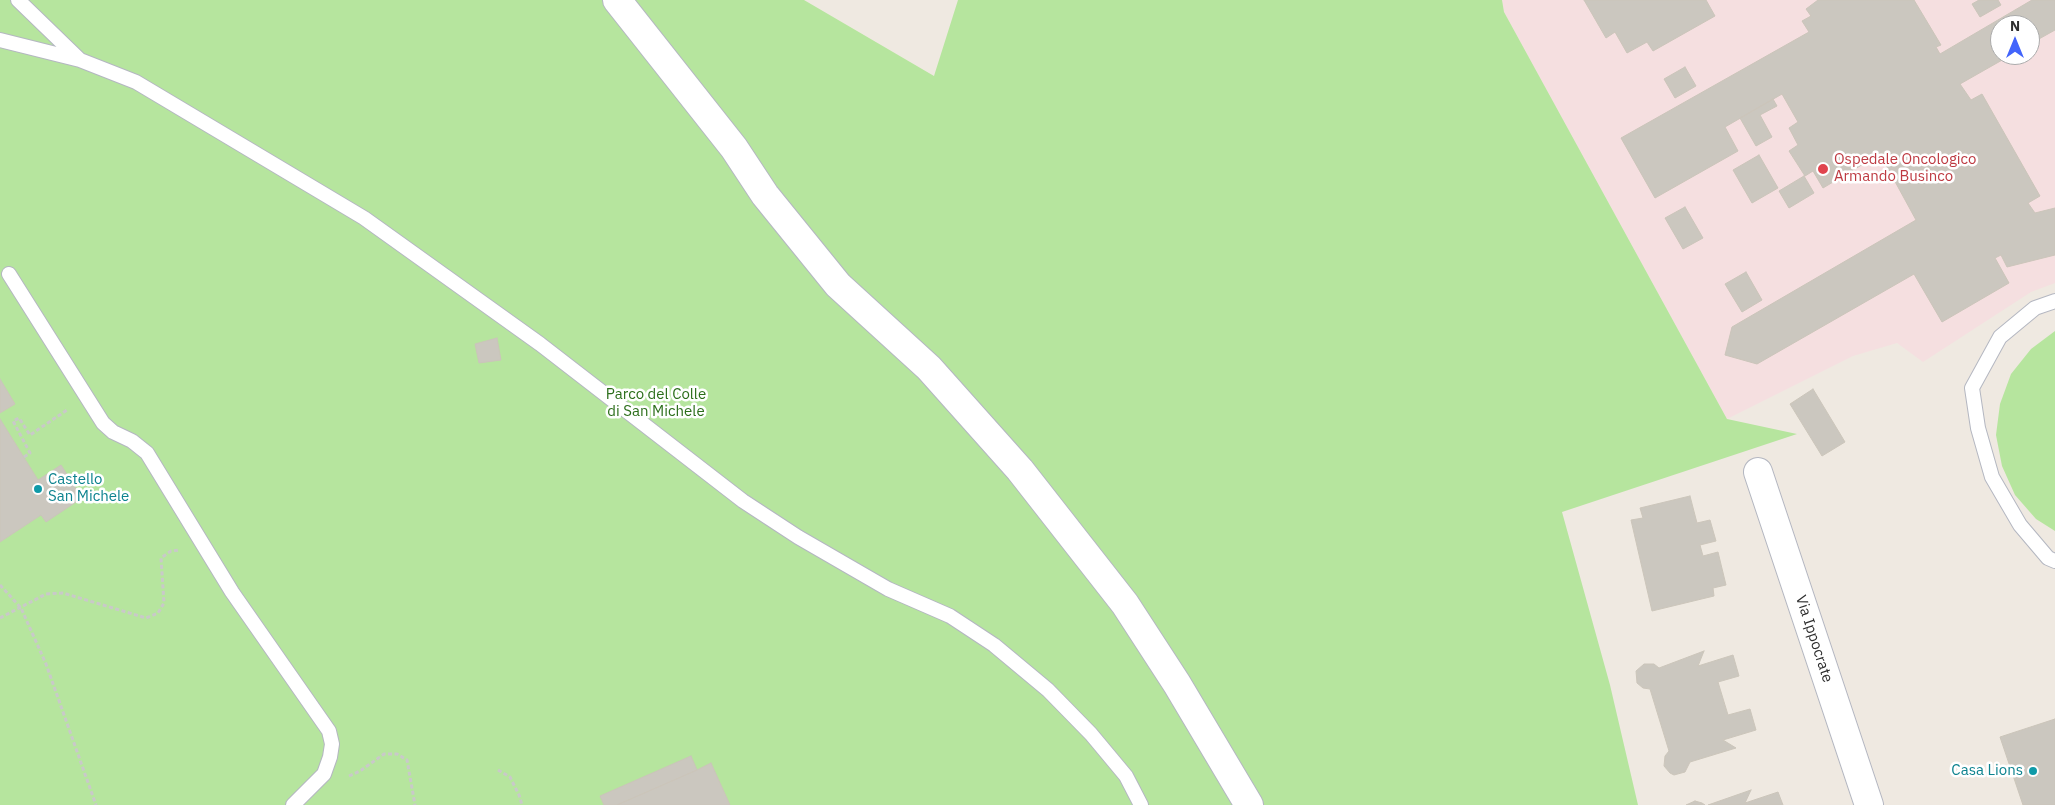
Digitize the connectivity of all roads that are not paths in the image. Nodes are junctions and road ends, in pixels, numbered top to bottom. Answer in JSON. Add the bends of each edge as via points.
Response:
{"nodes":[{"id":1,"x":18,"y":0,"type":"edge"},
{"id":2,"x":617,"y":0,"type":"edge"},
{"id":3,"x":0,"y":40,"type":"edge"},
{"id":4,"x":80,"y":60,"type":"junction"},
{"id":5,"x":9,"y":274,"type":"dead end"},
{"id":6,"x":2055,"y":301,"type":"edge"},
{"id":7,"x":1758,"y":472,"type":"dead end"},
{"id":8,"x":2055,"y":561,"type":"edge"},
{"id":9,"x":293,"y":805,"type":"edge"},
{"id":10,"x":1141,"y":805,"type":"edge"},
{"id":11,"x":1249,"y":805,"type":"edge"},
{"id":12,"x":1869,"y":805,"type":"edge"}],
"edges":[{"from":1,"to":4,"type":"lane"},
{"from":2,"to":11,"type":"street","via":[[838,285],[929,368],[1020,470],[1125,604]]},
{"from":3,"to":4,"type":"lane"},
{"from":4,"to":10,"type":"lane","via":[[136,82],[364,218],[540,344],[743,500],[798,537],[888,589],[950,616],[994,645],[1048,690],[1091,734],[1126,776]]},
{"from":5,"to":9,"type":"lane","via":[[103,423],[147,453],[232,592],[330,731],[332,744],[324,774]]},
{"from":6,"to":8,"type":"lane","via":[[2036,308],[2000,336],[1972,388],[1978,428],[1992,477],[2020,525],[2048,558]]},
{"from":7,"to":12,"type":"street","name":"Via Ippocrate"}]}
